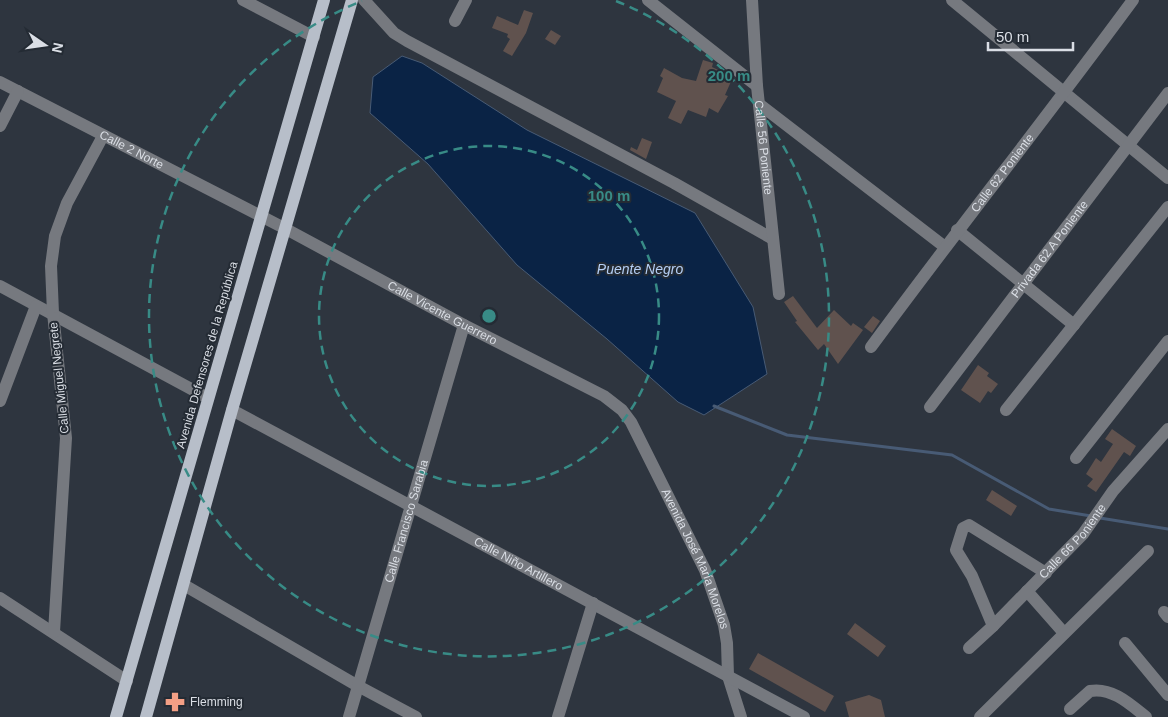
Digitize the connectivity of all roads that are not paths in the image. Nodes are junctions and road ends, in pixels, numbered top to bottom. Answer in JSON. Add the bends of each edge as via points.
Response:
{"nodes":[{"id":1,"x":243,"y":0,"type":"edge"},
{"id":2,"x":324,"y":0,"type":"edge"},
{"id":3,"x":352,"y":0,"type":"edge"},
{"id":4,"x":364,"y":0,"type":"edge"},
{"id":5,"x":466,"y":0,"type":"edge"},
{"id":6,"x":648,"y":0,"type":"edge"},
{"id":7,"x":752,"y":0,"type":"edge"},
{"id":8,"x":952,"y":0,"type":"edge"},
{"id":9,"x":1133,"y":0,"type":"edge"},
{"id":10,"x":454,"y":21,"type":"dead end"},
{"id":11,"x":314,"y":37,"type":"junction"},
{"id":12,"x":0,"y":82,"type":"edge"},
{"id":13,"x":758,"y":86,"type":"junction"},
{"id":14,"x":18,"y":91,"type":"junction"},
{"id":15,"x":1168,"y":93,"type":"edge"},
{"id":16,"x":1064,"y":94,"type":"junction"},
{"id":17,"x":759,"y":104,"type":"junction"},
{"id":18,"x":0,"y":126,"type":"edge"},
{"id":19,"x":103,"y":136,"type":"junction"},
{"id":20,"x":1128,"y":145,"type":"junction"},
{"id":21,"x":1168,"y":178,"type":"edge"},
{"id":22,"x":1168,"y":207,"type":"edge"},
{"id":23,"x":261,"y":217,"type":"junction"},
{"id":24,"x":286,"y":229,"type":"junction"},
{"id":25,"x":957,"y":230,"type":"junction"},
{"id":26,"x":773,"y":239,"type":"junction"},
{"id":27,"x":945,"y":247,"type":"junction"},
{"id":28,"x":1022,"y":284,"type":"junction"},
{"id":29,"x":0,"y":286,"type":"edge"},
{"id":30,"x":779,"y":294,"type":"dead end"},
{"id":31,"x":36,"y":306,"type":"junction"},
{"id":32,"x":53,"y":313,"type":"junction"},
{"id":33,"x":464,"y":325,"type":"junction"},
{"id":34,"x":1074,"y":325,"type":"junction"},
{"id":35,"x":1168,"y":341,"type":"edge"},
{"id":36,"x":871,"y":347,"type":"dead end"},
{"id":37,"x":208,"y":398,"type":"junction"},
{"id":38,"x":0,"y":401,"type":"edge"},
{"id":39,"x":930,"y":407,"type":"dead end"},
{"id":40,"x":232,"y":410,"type":"junction"},
{"id":41,"x":622,"y":410,"type":"joint"},
{"id":42,"x":1006,"y":410,"type":"dead end"},
{"id":43,"x":1168,"y":429,"type":"edge"},
{"id":44,"x":1076,"y":458,"type":"dead end"},
{"id":45,"x":412,"y":506,"type":"junction"},
{"id":46,"x":1148,"y":551,"type":"dead end"},
{"id":47,"x":1046,"y":573,"type":"junction"},
{"id":48,"x":184,"y":585,"type":"junction"},
{"id":49,"x":1027,"y":592,"type":"junction"},
{"id":50,"x":0,"y":598,"type":"edge"},
{"id":51,"x":593,"y":603,"type":"junction"},
{"id":52,"x":993,"y":626,"type":"junction"},
{"id":53,"x":54,"y":632,"type":"junction"},
{"id":54,"x":1064,"y":633,"type":"junction"},
{"id":55,"x":1125,"y":643,"type":"dead end"},
{"id":56,"x":969,"y":648,"type":"dead end"},
{"id":57,"x":728,"y":676,"type":"junction"},
{"id":58,"x":127,"y":681,"type":"junction"},
{"id":59,"x":358,"y":686,"type":"junction"},
{"id":60,"x":1168,"y":695,"type":"edge"},
{"id":61,"x":1070,"y":709,"type":"dead end"},
{"id":62,"x":980,"y":716,"type":"edge"},
{"id":63,"x":116,"y":717,"type":"edge"},
{"id":64,"x":146,"y":717,"type":"edge"},
{"id":65,"x":349,"y":717,"type":"edge"},
{"id":66,"x":416,"y":717,"type":"edge"},
{"id":67,"x":558,"y":717,"type":"edge"},
{"id":68,"x":741,"y":717,"type":"edge"},
{"id":69,"x":804,"y":717,"type":"edge"},
{"id":70,"x":1146,"y":717,"type":"edge"}],
"edges":[{"from":1,"to":11,"type":"street"},
{"from":2,"to":11,"type":"main road","name":"Avenida Defensores de la República"},
{"from":3,"to":24,"type":"main road"},
{"from":4,"to":26,"type":"street","via":[[394,33],[407,41]]},
{"from":5,"to":10,"type":"street"},
{"from":6,"to":13,"type":"street"},
{"from":7,"to":13,"type":"street","name":"Calle 56 Poniente"},
{"from":8,"to":16,"type":"street"},
{"from":9,"to":16,"type":"street","name":"Calle 62 Poniente"},
{"from":11,"to":23,"type":"main road","name":"Avenida Defensores de la República"},
{"from":12,"to":14,"type":"street","name":"Calle 2 Norte"},
{"from":13,"to":17,"type":"street","name":"Calle 56 Poniente"},
{"from":14,"to":18,"type":"street"},
{"from":14,"to":19,"type":"street","name":"Calle 2 Norte"},
{"from":15,"to":20,"type":"street","name":"Privada 62 A Poniente"},
{"from":16,"to":20,"type":"street"},
{"from":16,"to":25,"type":"street","name":"Calle 62 Poniente"},
{"from":17,"to":26,"type":"street","name":"Calle 56 Poniente"},
{"from":17,"to":27,"type":"street"},
{"from":19,"to":23,"type":"street","name":"Calle 2 Norte"},
{"from":19,"to":32,"type":"street","name":"Calle Miguel Negrete","via":[[67,203],[55,236],[51,266]]},
{"from":20,"to":21,"type":"street"},
{"from":20,"to":28,"type":"street","name":"Privada 62 A Poniente"},
{"from":22,"to":34,"type":"street"},
{"from":23,"to":24,"type":"street","name":"Calle Vicente Guerrero"},
{"from":23,"to":37,"type":"main road","name":"Avenida Defensores de la República"},
{"from":24,"to":33,"type":"street","name":"Calle Vicente Guerrero"},
{"from":24,"to":40,"type":"main road"},
{"from":25,"to":27,"type":"street","name":"Calle 62 Poniente"},
{"from":25,"to":28,"type":"street"},
{"from":26,"to":30,"type":"street","name":"Calle 56 Poniente"},
{"from":27,"to":36,"type":"street","name":"Calle 62 Poniente"},
{"from":28,"to":34,"type":"street"},
{"from":28,"to":39,"type":"street","name":"Privada 62 A Poniente"},
{"from":29,"to":31,"type":"street"},
{"from":31,"to":32,"type":"street"},
{"from":31,"to":38,"type":"street"},
{"from":32,"to":37,"type":"street"},
{"from":32,"to":53,"type":"street","name":"Calle Miguel Negrete","via":[[66,438]]},
{"from":33,"to":41,"type":"street","name":"Calle Vicente Guerrero","via":[[604,396]]},
{"from":33,"to":45,"type":"street","name":"Calle Francisco Sarabia"},
{"from":34,"to":42,"type":"street"},
{"from":35,"to":44,"type":"street"},
{"from":37,"to":58,"type":"main road","name":"Avenida Defensores de la República"},
{"from":40,"to":45,"type":"street","name":"Calle Niño Artillero"},
{"from":40,"to":48,"type":"main road"},
{"from":41,"to":57,"type":"street","name":"Avenida José María Morelos","via":[[705,570],[724,625]]},
{"from":43,"to":47,"type":"street","name":"Calle 66 Poniente","via":[[1112,491],[1082,534]]},
{"from":45,"to":51,"type":"street","name":"Calle Niño Artillero"},
{"from":45,"to":59,"type":"street","name":"Calle Francisco Sarabia"},
{"from":46,"to":54,"type":"street"},
{"from":47,"to":49,"type":"street","name":"Calle 66 Poniente"},
{"from":47,"to":52,"type":"street","via":[[969,524],[963,528],[956,550],[972,576]]},
{"from":48,"to":59,"type":"street"},
{"from":48,"to":64,"type":"main road"},
{"from":49,"to":52,"type":"street","name":"Calle 66 Poniente"},
{"from":49,"to":54,"type":"street"},
{"from":50,"to":53,"type":"street"},
{"from":51,"to":57,"type":"street","name":"Calle Niño Artillero"},
{"from":51,"to":67,"type":"street"},
{"from":52,"to":56,"type":"street","name":"Calle 66 Poniente"},
{"from":53,"to":58,"type":"street"},
{"from":54,"to":62,"type":"street"},
{"from":55,"to":60,"type":"street"},
{"from":57,"to":68,"type":"street","name":"Avenida José María Morelos"},
{"from":57,"to":69,"type":"street","name":"Calle Niño Artillero"},
{"from":58,"to":63,"type":"main road","name":"Avenida Defensores de la República"},
{"from":59,"to":65,"type":"street","name":"Calle Francisco Sarabia"},
{"from":59,"to":66,"type":"street"},
{"from":61,"to":70,"type":"street","via":[[1090,691],[1104,691],[1117,696]]}]}
